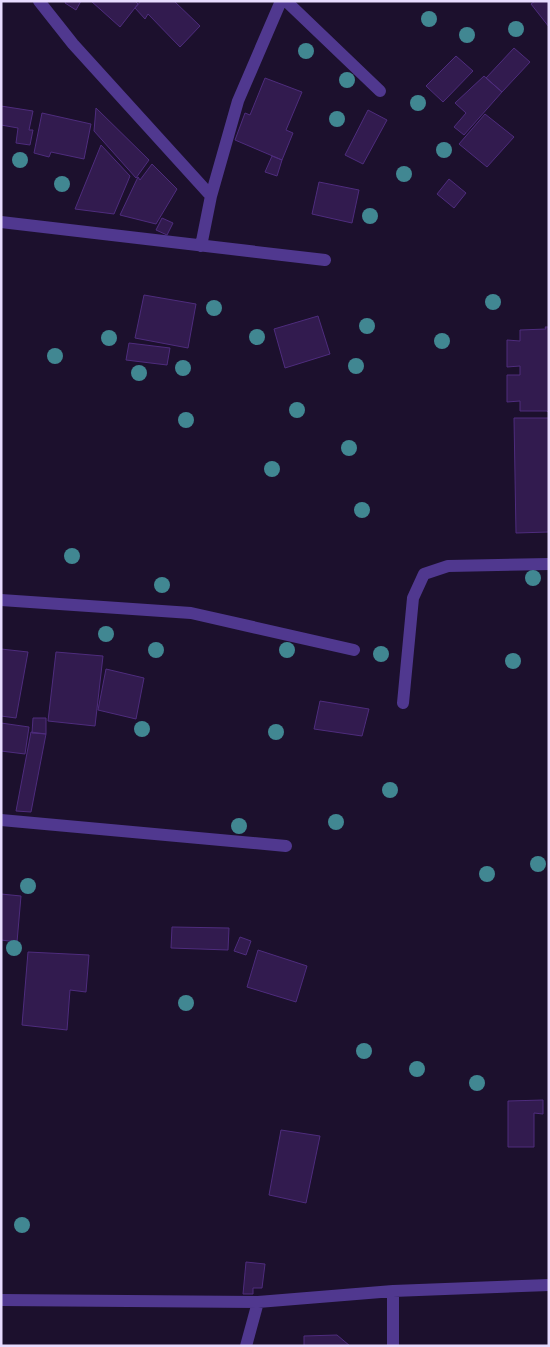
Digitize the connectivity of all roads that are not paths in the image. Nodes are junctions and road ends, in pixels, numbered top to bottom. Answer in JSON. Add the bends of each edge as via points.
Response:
{"nodes":[{"id":1,"x":39,"y":1,"type":"edge"},
{"id":2,"x":281,"y":1,"type":"edge"},
{"id":3,"x":286,"y":1,"type":"edge"},
{"id":4,"x":380,"y":91,"type":"dead end"},
{"id":5,"x":211,"y":196,"type":"junction"},
{"id":6,"x":1,"y":222,"type":"edge"},
{"id":7,"x":201,"y":246,"type":"junction"},
{"id":8,"x":326,"y":260,"type":"dead end"},
{"id":9,"x":549,"y":564,"type":"edge"},
{"id":10,"x":1,"y":600,"type":"edge"},
{"id":11,"x":354,"y":650,"type":"dead end"},
{"id":12,"x":403,"y":703,"type":"dead end"},
{"id":13,"x":1,"y":820,"type":"edge"},
{"id":14,"x":286,"y":846,"type":"dead end"},
{"id":15,"x":549,"y":1285,"type":"edge"},
{"id":16,"x":393,"y":1291,"type":"junction"},
{"id":17,"x":1,"y":1300,"type":"edge"},
{"id":18,"x":258,"y":1302,"type":"junction"},
{"id":19,"x":246,"y":1346,"type":"edge"},
{"id":20,"x":393,"y":1346,"type":"edge"}],
"edges":[{"from":1,"to":5,"type":"street","via":[[72,44]]},
{"from":2,"to":5,"type":"street","via":[[238,101]]},
{"from":3,"to":4,"type":"street"},
{"from":5,"to":7,"type":"street"},
{"from":6,"to":7,"type":"street"},
{"from":7,"to":8,"type":"street"},
{"from":9,"to":12,"type":"street","via":[[448,566],[424,574],[413,598]]},
{"from":10,"to":11,"type":"street","via":[[191,613]]},
{"from":13,"to":14,"type":"street"},
{"from":15,"to":16,"type":"street"},
{"from":16,"to":18,"type":"street"},
{"from":16,"to":20,"type":"street"},
{"from":17,"to":18,"type":"street"},
{"from":18,"to":19,"type":"street"}]}
